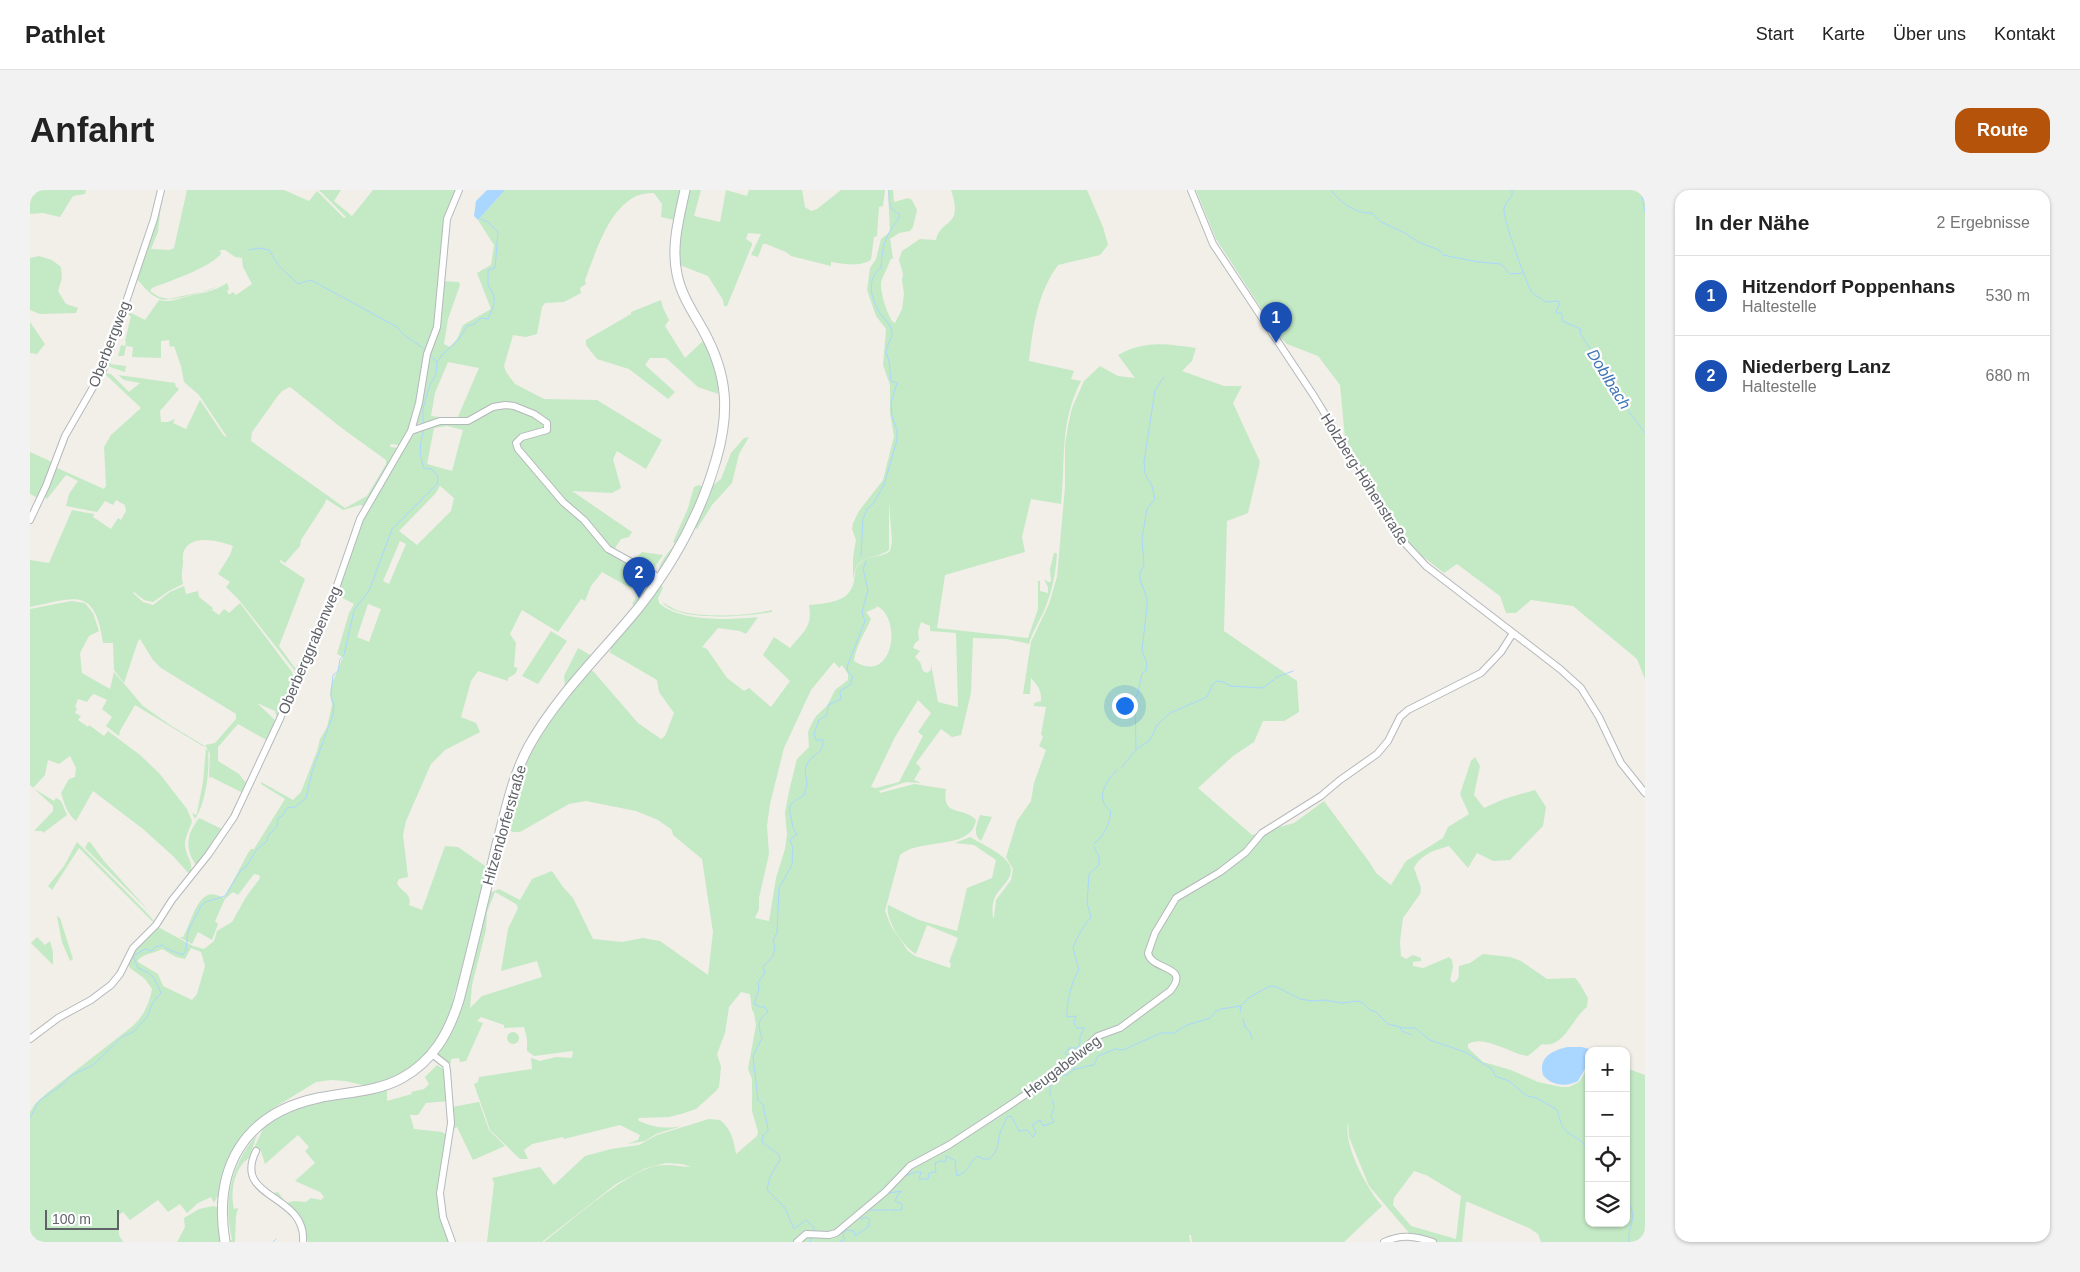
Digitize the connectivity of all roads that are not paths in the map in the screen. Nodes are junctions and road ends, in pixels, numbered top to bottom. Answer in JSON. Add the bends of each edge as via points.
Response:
{"nodes":[{"id":1,"x":161,"y":190,"type":"edge"},
{"id":2,"x":459,"y":190,"type":"edge"},
{"id":3,"x":686,"y":190,"type":"edge"},
{"id":4,"x":1191,"y":190,"type":"edge"},
{"id":5,"x":411,"y":431,"type":"junction"},
{"id":6,"x":30,"y":520,"type":"edge"},
{"id":7,"x":660,"y":578,"type":"junction"},
{"id":8,"x":1513,"y":632,"type":"junction"},
{"id":9,"x":1645,"y":793,"type":"edge"},
{"id":10,"x":30,"y":1039,"type":"edge"},
{"id":11,"x":432,"y":1054,"type":"junction"},
{"id":12,"x":256,"y":1151,"type":"dead end"},
{"id":13,"x":225,"y":1242,"type":"edge"},
{"id":14,"x":303,"y":1242,"type":"edge"},
{"id":15,"x":452,"y":1242,"type":"edge"},
{"id":16,"x":797,"y":1242,"type":"edge"},
{"id":17,"x":1384,"y":1242,"type":"edge"},
{"id":18,"x":1433,"y":1242,"type":"edge"}],
"edges":[{"from":1,"to":6,"type":"street","name":"Oberbergweg","via":[[103,370],[65,436]]},
{"from":2,"to":5,"type":"street","name":"Oberberggrabenweg","via":[[446,219],[437,327],[427,354]]},
{"from":3,"to":7,"type":"main road","name":"Hitzendorferstraße","via":[[675,242],[676,268],[685,299],[719,364],[725,392],[725,413],[718,452],[705,492],[685,538]]},
{"from":4,"to":8,"type":"street","name":"Holzberg-Höhenstraße","via":[[1213,244],[1314,396],[1401,539],[1426,566]]},
{"from":5,"to":7,"type":"street","via":[[440,421],[468,421],[493,407],[505,405],[543,419],[548,424],[547,430],[520,438],[516,444],[518,449],[604,546]]},
{"from":5,"to":10,"type":"street","name":"Oberberggrabenweg","via":[[360,519],[334,594],[227,829],[153,929],[131,951],[111,985]]},
{"from":7,"to":11,"type":"main road","name":"Hitzendorferstraße","via":[[550,714],[528,748],[515,776],[456,1009],[448,1031]]},
{"from":8,"to":9,"type":"street","name":"Holzberg-Höhenstraße","via":[[1581,688],[1621,763]]},
{"from":8,"to":16,"type":"street","name":"Heugabelweg","via":[[1501,652],[1481,673],[1408,710],[1400,717],[1377,754],[1321,796],[1262,833],[1246,852],[1220,872],[1176,898],[1155,932],[1148,952],[1151,961],[1176,976],[1176,984],[1170,991],[1120,1028],[1098,1036],[1059,1072],[949,1145],[910,1166],[836,1233],[803,1235]]},
{"from":11,"to":13,"type":"main road","name":"Hitzendorferstraße","via":[[395,1082],[296,1104],[255,1128],[234,1158],[225,1182],[222,1209]]},
{"from":11,"to":15,"type":"street","via":[[446,1065],[447,1071],[451,1123],[440,1193],[443,1217]]},
{"from":12,"to":14,"type":"street","via":[[251,1165],[255,1181],[297,1216],[303,1228]]},
{"from":17,"to":18,"type":"street","via":[[1407,1236]]}]}
